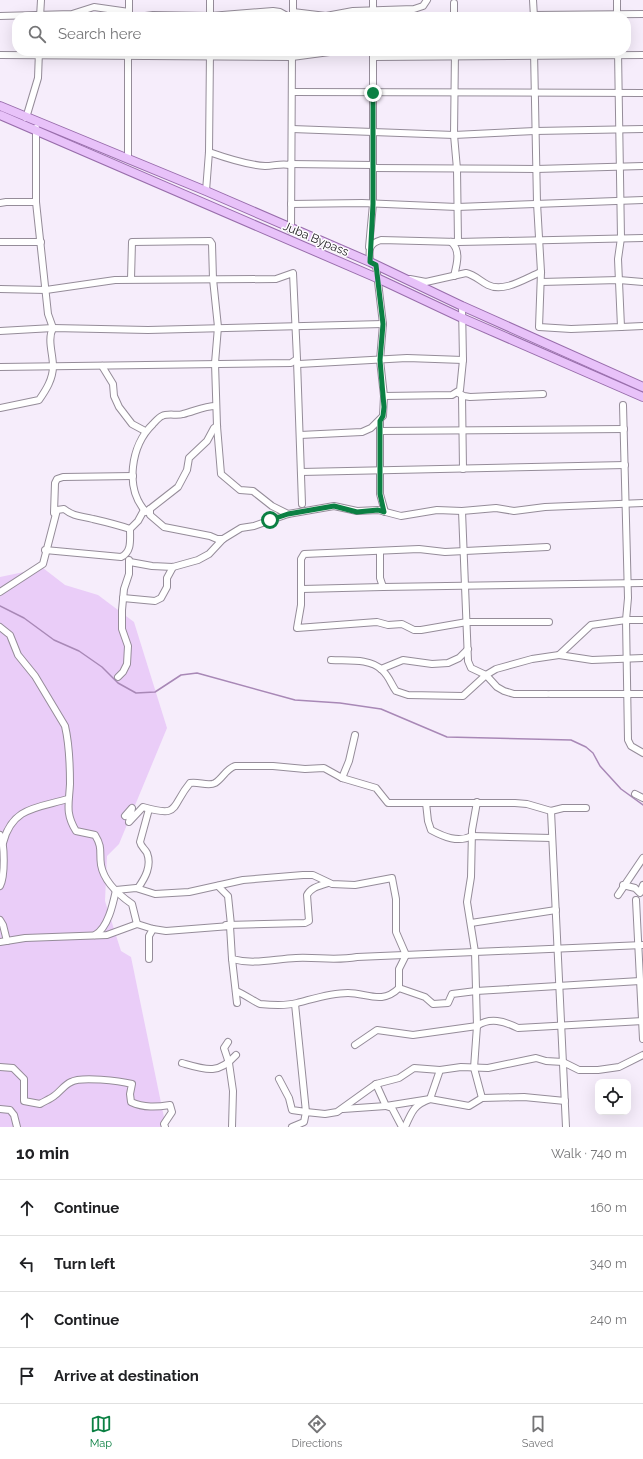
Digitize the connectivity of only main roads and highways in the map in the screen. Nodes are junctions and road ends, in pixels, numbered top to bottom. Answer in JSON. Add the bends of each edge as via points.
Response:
{"nodes":[{"id":1,"x":0,"y":106,"type":"edge"},
{"id":2,"x":0,"y":115,"type":"edge"},
{"id":3,"x":643,"y":387,"type":"edge"},
{"id":4,"x":643,"y":397,"type":"edge"}],
"edges":[{"from":1,"to":3,"type":"main road","name":"Juba Bypass","via":[[206,191]]},
{"from":2,"to":4,"type":"main road","name":"Juba Bypass","via":[[377,278]]}]}
